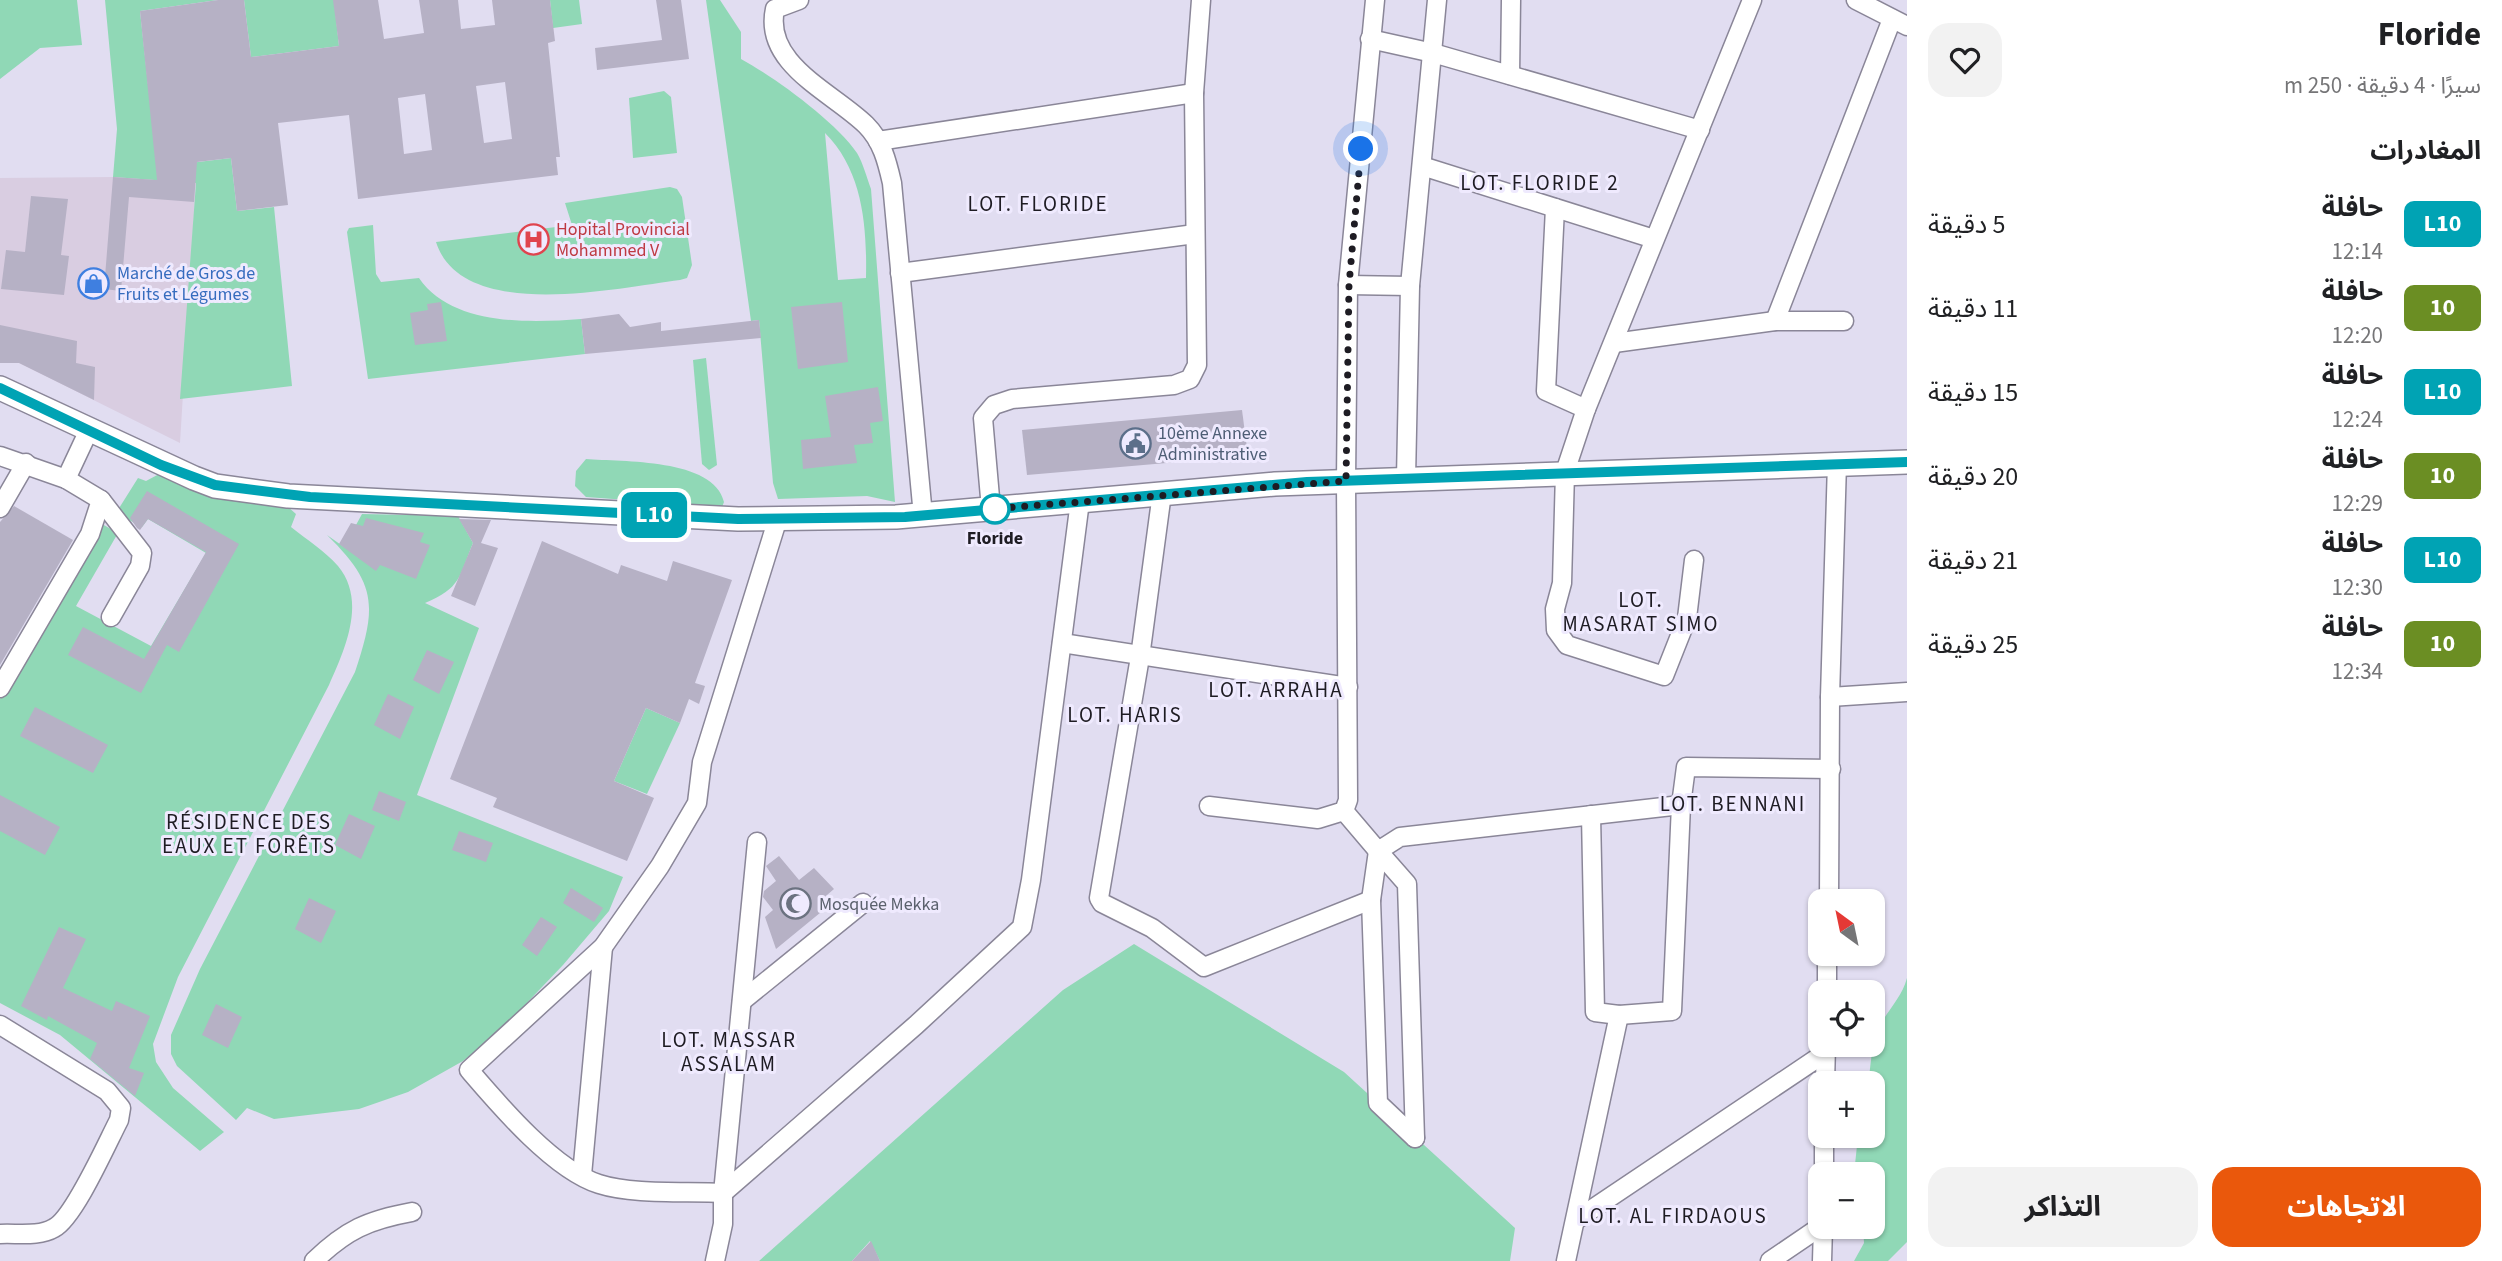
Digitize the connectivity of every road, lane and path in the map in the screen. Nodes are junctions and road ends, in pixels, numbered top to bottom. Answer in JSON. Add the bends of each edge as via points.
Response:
{"nodes":[{"id":1,"x":799,"y":0,"type":"edge"},
{"id":2,"x":1201,"y":0,"type":"edge"},
{"id":3,"x":1375,"y":0,"type":"edge"},
{"id":4,"x":1437,"y":0,"type":"edge"},
{"id":5,"x":1511,"y":0,"type":"edge"},
{"id":6,"x":1752,"y":0,"type":"edge"},
{"id":7,"x":1856,"y":0,"type":"edge"},
{"id":8,"x":777,"y":4,"type":"edge"},
{"id":9,"x":1899,"y":22,"type":"edge"},
{"id":10,"x":1370,"y":40,"type":"junction"},
{"id":11,"x":1433,"y":53,"type":"junction"},
{"id":12,"x":1510,"y":75,"type":"junction"},
{"id":13,"x":1194,"y":93,"type":"junction"},
{"id":14,"x":1700,"y":130,"type":"junction"},
{"id":15,"x":878,"y":141,"type":"junction"},
{"id":16,"x":1422,"y":166,"type":"junction"},
{"id":17,"x":1555,"y":208,"type":"junction"},
{"id":18,"x":1195,"y":234,"type":"junction"},
{"id":19,"x":1654,"y":240,"type":"junction"},
{"id":20,"x":901,"y":273,"type":"junction"},
{"id":21,"x":1349,"y":285,"type":"junction"},
{"id":22,"x":1410,"y":286,"type":"junction"},
{"id":23,"x":1774,"y":321,"type":"junction"},
{"id":24,"x":1844,"y":321,"type":"dead end"},
{"id":25,"x":1614,"y":343,"type":"junction"},
{"id":26,"x":0,"y":388,"type":"edge"},
{"id":27,"x":1586,"y":408,"type":"junction"},
{"id":28,"x":89,"y":430,"type":"junction"},
{"id":29,"x":0,"y":456,"type":"edge"},
{"id":30,"x":1907,"y":462,"type":"edge"},
{"id":31,"x":26,"y":463,"type":"junction"},
{"id":32,"x":1837,"y":463,"type":"junction"},
{"id":33,"x":1566,"y":472,"type":"junction"},
{"id":34,"x":1406,"y":478,"type":"junction"},
{"id":35,"x":66,"y":480,"type":"junction"},
{"id":36,"x":1346,"y":481,"type":"junction"},
{"id":37,"x":1162,"y":494,"type":"junction"},
{"id":38,"x":101,"y":499,"type":"junction"},
{"id":39,"x":1080,"y":501,"type":"junction"},
{"id":40,"x":0,"y":508,"type":"edge"},
{"id":41,"x":991,"y":509,"type":"junction"},
{"id":42,"x":923,"y":516,"type":"junction"},
{"id":43,"x":778,"y":518,"type":"junction"},
{"id":44,"x":1694,"y":560,"type":"dead end"},
{"id":45,"x":111,"y":617,"type":"dead end"},
{"id":46,"x":1062,"y":643,"type":"junction"},
{"id":47,"x":1140,"y":657,"type":"junction"},
{"id":48,"x":1349,"y":687,"type":"junction"},
{"id":49,"x":0,"y":688,"type":"edge"},
{"id":50,"x":1907,"y":692,"type":"edge"},
{"id":51,"x":1829,"y":696,"type":"junction"},
{"id":52,"x":1831,"y":769,"type":"junction"},
{"id":53,"x":1681,"y":805,"type":"junction"},
{"id":54,"x":1209,"y":806,"type":"dead end"},
{"id":55,"x":1344,"y":811,"type":"junction"},
{"id":56,"x":1591,"y":815,"type":"junction"},
{"id":57,"x":757,"y":842,"type":"dead end"},
{"id":58,"x":1378,"y":850,"type":"junction"},
{"id":59,"x":1829,"y":889,"type":"edge"},
{"id":60,"x":1371,"y":900,"type":"junction"},
{"id":61,"x":863,"y":903,"type":"dead end"},
{"id":62,"x":603,"y":947,"type":"junction"},
{"id":63,"x":742,"y":1001,"type":"junction"},
{"id":64,"x":1619,"y":1015,"type":"junction"},
{"id":65,"x":2,"y":1030,"type":"edge"},
{"id":66,"x":1814,"y":1057,"type":"edge"},
{"id":67,"x":582,"y":1175,"type":"junction"},
{"id":68,"x":723,"y":1193,"type":"junction"},
{"id":69,"x":412,"y":1212,"type":"dead end"},
{"id":70,"x":1576,"y":1220,"type":"junction"},
{"id":71,"x":0,"y":1234,"type":"edge"},
{"id":72,"x":1808,"y":1236,"type":"edge"},
{"id":73,"x":1821,"y":1239,"type":"edge"},
{"id":74,"x":314,"y":1261,"type":"edge"},
{"id":75,"x":715,"y":1261,"type":"edge"},
{"id":76,"x":1566,"y":1261,"type":"edge"},
{"id":77,"x":1770,"y":1261,"type":"edge"},
{"id":78,"x":1822,"y":1261,"type":"edge"}],
"edges":[{"from":1,"to":8,"type":"street"},
{"from":2,"to":13,"type":"street"},
{"from":3,"to":10,"type":"street"},
{"from":4,"to":11,"type":"street"},
{"from":5,"to":12,"type":"street"},
{"from":6,"to":14,"type":"street"},
{"from":7,"to":9,"type":"street"},
{"from":8,"to":15,"type":"street","via":[[771,26],[782,54],[867,126]]},
{"from":9,"to":23,"type":"street"},
{"from":10,"to":11,"type":"street"},
{"from":10,"to":21,"type":"street"},
{"from":11,"to":12,"type":"street"},
{"from":11,"to":16,"type":"street"},
{"from":12,"to":14,"type":"street"},
{"from":13,"to":15,"type":"street"},
{"from":13,"to":18,"type":"street"},
{"from":14,"to":19,"type":"street"},
{"from":15,"to":20,"type":"street","via":[[886,153],[892,183]]},
{"from":16,"to":17,"type":"street"},
{"from":16,"to":22,"type":"street"},
{"from":17,"to":19,"type":"street"},
{"from":17,"to":27,"type":"street","via":[[1546,391]]},
{"from":18,"to":20,"type":"street"},
{"from":18,"to":41,"type":"street","via":[[1197,365],[1190,379],[1174,385],[1012,399],[994,405],[983,418]]},
{"from":19,"to":25,"type":"street"},
{"from":20,"to":42,"type":"street"},
{"from":21,"to":22,"type":"street"},
{"from":21,"to":36,"type":"street"},
{"from":22,"to":34,"type":"street"},
{"from":23,"to":24,"type":"street"},
{"from":23,"to":25,"type":"street"},
{"from":25,"to":27,"type":"street"},
{"from":26,"to":28,"type":"street"},
{"from":27,"to":33,"type":"street"},
{"from":28,"to":35,"type":"street"},
{"from":28,"to":43,"type":"street","via":[[215,485],[288,496]]},
{"from":29,"to":31,"type":"street"},
{"from":30,"to":32,"type":"street"},
{"from":31,"to":35,"type":"street"},
{"from":31,"to":40,"type":"street"},
{"from":32,"to":33,"type":"street"},
{"from":32,"to":51,"type":"street"},
{"from":33,"to":34,"type":"street"},
{"from":33,"to":44,"type":"street","via":[[1562,583],[1555,609],[1556,630],[1567,645],[1664,676],[1687,618]]},
{"from":34,"to":36,"type":"street"},
{"from":35,"to":38,"type":"street"},
{"from":36,"to":37,"type":"street"},
{"from":36,"to":48,"type":"street"},
{"from":37,"to":39,"type":"street"},
{"from":37,"to":47,"type":"street"},
{"from":38,"to":45,"type":"street","via":[[142,554]]},
{"from":38,"to":49,"type":"street","via":[[90,534]]},
{"from":39,"to":41,"type":"street"},
{"from":39,"to":46,"type":"street"},
{"from":41,"to":42,"type":"street"},
{"from":42,"to":43,"type":"street"},
{"from":43,"to":62,"type":"street","via":[[702,762],[696,803],[660,866]]},
{"from":46,"to":47,"type":"street"},
{"from":46,"to":68,"type":"street","via":[[1022,927]]},
{"from":47,"to":48,"type":"street"},
{"from":47,"to":60,"type":"street","via":[[1098,894],[1102,903],[1152,928],[1204,967]]},
{"from":48,"to":55,"type":"street","via":[[1348,800]]},
{"from":50,"to":51,"type":"street"},
{"from":51,"to":52,"type":"street"},
{"from":52,"to":53,"type":"street","via":[[1686,767]]},
{"from":52,"to":59,"type":"street"},
{"from":53,"to":56,"type":"street"},
{"from":53,"to":64,"type":"street","via":[[1672,1011]]},
{"from":54,"to":55,"type":"street","via":[[1318,819]]},
{"from":55,"to":58,"type":"street"},
{"from":56,"to":58,"type":"street","via":[[1400,837]]},
{"from":56,"to":64,"type":"street","via":[[1595,1012]]},
{"from":57,"to":63,"type":"street"},
{"from":58,"to":60,"type":"street"},
{"from":58,"to":60,"type":"street","via":[[1407,884],[1415,1138],[1378,1103]]},
{"from":61,"to":63,"type":"street"},
{"from":62,"to":67,"type":"street"},
{"from":62,"to":67,"type":"street","via":[[469,1070],[513,1121]]},
{"from":63,"to":68,"type":"street"},
{"from":64,"to":70,"type":"street"},
{"from":65,"to":71,"type":"street","via":[[107,1091],[121,1108],[69,1215],[56,1228],[41,1233]]},
{"from":66,"to":70,"type":"street"},
{"from":67,"to":68,"type":"street","via":[[599,1184]]},
{"from":68,"to":75,"type":"street","via":[[723,1224]]},
{"from":69,"to":74,"type":"street","via":[[354,1228]]},
{"from":70,"to":76,"type":"street"},
{"from":72,"to":77,"type":"street"},
{"from":73,"to":78,"type":"street"}]}
